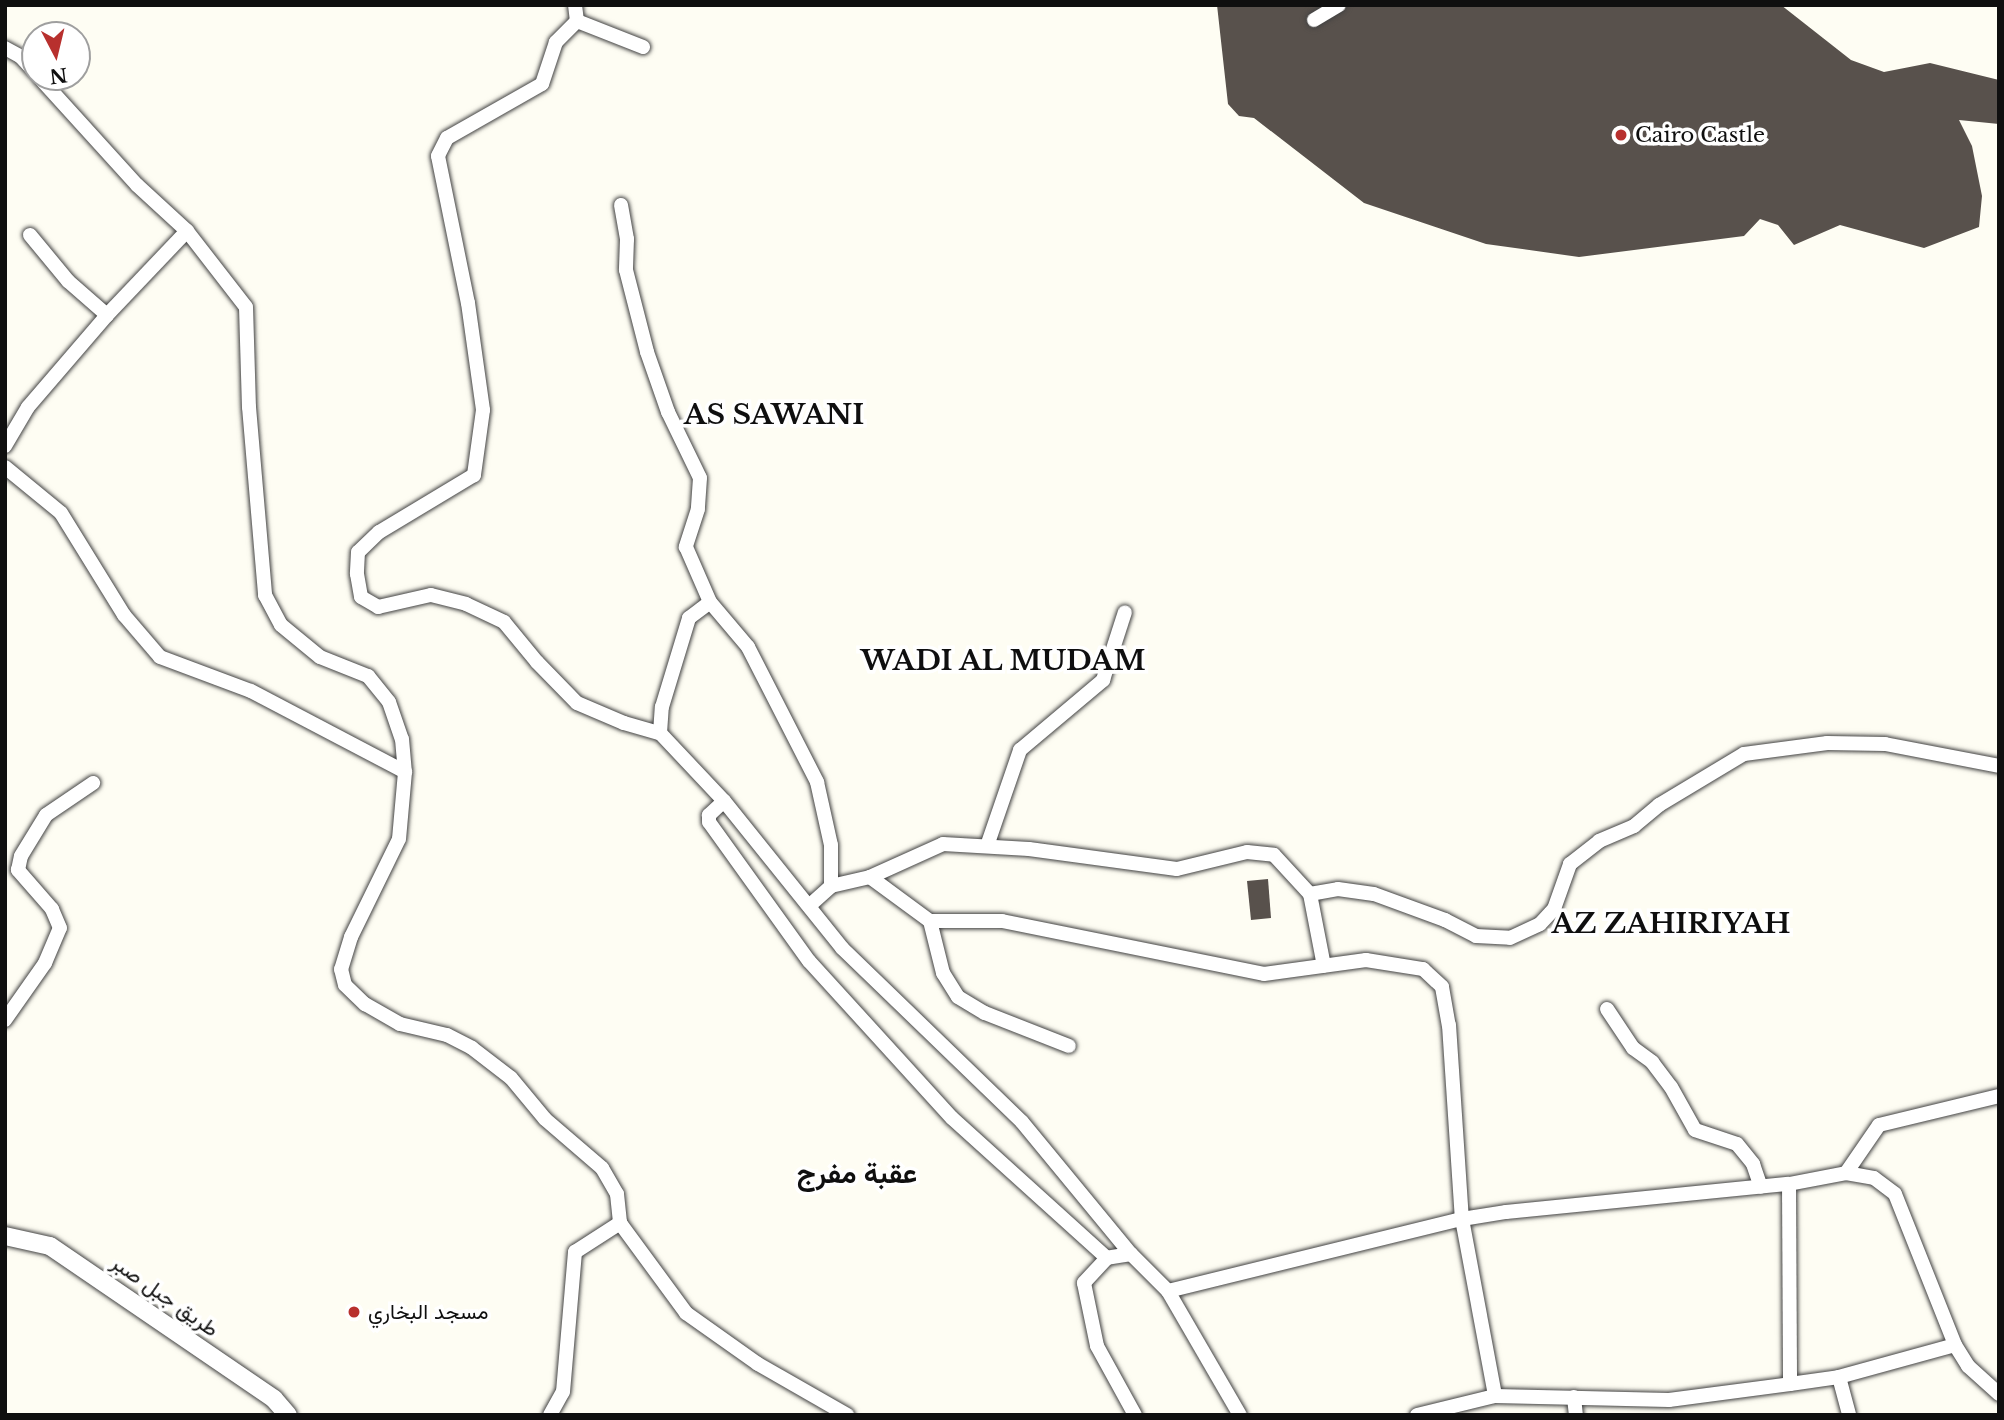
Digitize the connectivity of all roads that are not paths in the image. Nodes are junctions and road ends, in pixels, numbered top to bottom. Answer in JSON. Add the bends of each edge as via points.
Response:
{"nodes":[{"id":1,"x":575,"y":5,"type":"edge"},
{"id":2,"x":1339,"y":5,"type":"edge"},
{"id":3,"x":1314,"y":20,"type":"dead end"},
{"id":4,"x":577,"y":21,"type":"junction"},
{"id":5,"x":643,"y":47,"type":"dead end"},
{"id":6,"x":5,"y":48,"type":"edge"},
{"id":7,"x":21,"y":57,"type":"edge"},
{"id":8,"x":52,"y":91,"type":"edge"},
{"id":9,"x":621,"y":205,"type":"dead end"},
{"id":10,"x":187,"y":231,"type":"junction"},
{"id":11,"x":30,"y":235,"type":"dead end"},
{"id":12,"x":107,"y":315,"type":"junction"},
{"id":13,"x":5,"y":446,"type":"edge"},
{"id":14,"x":5,"y":467,"type":"edge"},
{"id":15,"x":710,"y":602,"type":"junction"},
{"id":16,"x":1125,"y":612,"type":"dead end"},
{"id":17,"x":660,"y":733,"type":"junction"},
{"id":18,"x":1999,"y":766,"type":"edge"},
{"id":19,"x":405,"y":772,"type":"junction"},
{"id":20,"x":93,"y":783,"type":"dead end"},
{"id":21,"x":724,"y":800,"type":"junction"},
{"id":22,"x":987,"y":846,"type":"junction"},
{"id":23,"x":870,"y":877,"type":"junction"},
{"id":24,"x":831,"y":886,"type":"junction"},
{"id":25,"x":1310,"y":894,"type":"junction"},
{"id":26,"x":809,"y":906,"type":"junction"},
{"id":27,"x":930,"y":920,"type":"junction"},
{"id":28,"x":1324,"y":966,"type":"junction"},
{"id":29,"x":1607,"y":1009,"type":"dead end"},
{"id":30,"x":5,"y":1020,"type":"edge"},
{"id":31,"x":1069,"y":1046,"type":"dead end"},
{"id":32,"x":1999,"y":1096,"type":"edge"},
{"id":33,"x":1846,"y":1173,"type":"junction"},
{"id":34,"x":1789,"y":1184,"type":"junction"},
{"id":35,"x":1761,"y":1187,"type":"junction"},
{"id":36,"x":1462,"y":1219,"type":"junction"},
{"id":37,"x":620,"y":1223,"type":"junction"},
{"id":38,"x":5,"y":1236,"type":"edge"},
{"id":39,"x":1131,"y":1254,"type":"junction"},
{"id":40,"x":1107,"y":1258,"type":"junction"},
{"id":41,"x":1168,"y":1291,"type":"junction"},
{"id":42,"x":1955,"y":1345,"type":"junction"},
{"id":43,"x":1839,"y":1377,"type":"junction"},
{"id":44,"x":1790,"y":1384,"type":"junction"},
{"id":45,"x":1999,"y":1394,"type":"edge"},
{"id":46,"x":1495,"y":1396,"type":"junction"},
{"id":47,"x":1574,"y":1397,"type":"junction"},
{"id":48,"x":288,"y":1415,"type":"edge"},
{"id":49,"x":550,"y":1415,"type":"edge"},
{"id":50,"x":847,"y":1415,"type":"edge"},
{"id":51,"x":1135,"y":1415,"type":"edge"},
{"id":52,"x":1240,"y":1415,"type":"edge"},
{"id":53,"x":1417,"y":1415,"type":"edge"},
{"id":54,"x":1576,"y":1415,"type":"edge"},
{"id":55,"x":1849,"y":1415,"type":"edge"}],
"edges":[{"from":1,"to":4,"type":"street"},
{"from":2,"to":3,"type":"street"},
{"from":4,"to":5,"type":"street"},
{"from":4,"to":17,"type":"street","via":[[556,42],[542,84],[447,138],[438,156],[468,303],[483,410],[474,475],[379,532],[358,552],[357,574],[361,597],[378,607],[431,595],[466,604],[504,622],[577,703]]},
{"from":6,"to":7,"type":"street"},
{"from":8,"to":10,"type":"street","via":[[137,185]]},
{"from":9,"to":15,"type":"street","via":[[626,270],[647,352],[668,412],[700,478],[698,509],[686,547]]},
{"from":10,"to":12,"type":"street"},
{"from":10,"to":19,"type":"street","via":[[246,307],[249,407],[265,595],[281,625],[320,657],[368,676],[390,702],[402,739]]},
{"from":11,"to":12,"type":"street","via":[[68,281]]},
{"from":12,"to":13,"type":"street","via":[[28,407]]},
{"from":14,"to":19,"type":"street","via":[[61,513],[124,615],[160,657],[251,691]]},
{"from":15,"to":17,"type":"street","via":[[689,618],[662,707]]},
{"from":15,"to":24,"type":"street","via":[[748,648],[817,782],[831,845]]},
{"from":16,"to":22,"type":"street","via":[[1102,680],[1020,750]]},
{"from":17,"to":21,"type":"street"},
{"from":18,"to":25,"type":"street","via":[[1885,744],[1827,743],[1744,754],[1659,805],[1634,826],[1599,841],[1570,864],[1554,908],[1540,924],[1510,939],[1476,936],[1445,919],[1374,894],[1338,889]]},
{"from":19,"to":37,"type":"street","via":[[399,839],[351,937],[341,969],[345,985],[365,1004],[400,1024],[447,1035],[511,1078],[545,1119],[602,1168],[617,1194]]},
{"from":20,"to":30,"type":"street","via":[[46,815],[21,856],[18,870],[52,909],[60,928],[45,963]]},
{"from":21,"to":26,"type":"street"},
{"from":21,"to":40,"type":"street","via":[[709,815],[709,822],[810,961],[952,1118]]},
{"from":22,"to":23,"type":"street","via":[[943,844]]},
{"from":22,"to":25,"type":"street","via":[[1177,869],[1247,852],[1274,855]]},
{"from":23,"to":24,"type":"street"},
{"from":23,"to":27,"type":"street"},
{"from":24,"to":26,"type":"street"},
{"from":25,"to":28,"type":"street"},
{"from":26,"to":39,"type":"street","via":[[850,956],[1022,1122]]},
{"from":27,"to":28,"type":"street","via":[[1002,921],[1264,974]]},
{"from":27,"to":31,"type":"street","via":[[943,973],[958,997],[985,1013]]},
{"from":28,"to":36,"type":"street","via":[[1366,960],[1423,969],[1442,987],[1449,1025]]},
{"from":29,"to":35,"type":"street","via":[[1633,1048],[1652,1062],[1671,1087],[1695,1130],[1737,1144],[1753,1164]]},
{"from":32,"to":33,"type":"street","via":[[1879,1125]]},
{"from":33,"to":34,"type":"street"},
{"from":33,"to":42,"type":"street","via":[[1874,1178],[1895,1194]]},
{"from":34,"to":35,"type":"street"},
{"from":34,"to":44,"type":"street"},
{"from":35,"to":36,"type":"street"},
{"from":36,"to":41,"type":"street"},
{"from":36,"to":46,"type":"street"},
{"from":37,"to":49,"type":"street","via":[[575,1251],[563,1392]]},
{"from":37,"to":50,"type":"street","via":[[687,1313],[758,1364]]},
{"from":38,"to":48,"type":"street","name":"طريق جبل صبر","via":[[50,1246],[274,1399]]},
{"from":39,"to":40,"type":"street"},
{"from":39,"to":41,"type":"street"},
{"from":40,"to":51,"type":"street","via":[[1084,1283],[1097,1346]]},
{"from":41,"to":52,"type":"street"},
{"from":42,"to":43,"type":"street"},
{"from":42,"to":45,"type":"street","via":[[1968,1366]]},
{"from":43,"to":44,"type":"street"},
{"from":43,"to":55,"type":"street"},
{"from":44,"to":47,"type":"street","via":[[1669,1400]]},
{"from":46,"to":47,"type":"street"},
{"from":46,"to":53,"type":"street"},
{"from":47,"to":54,"type":"street"}]}
